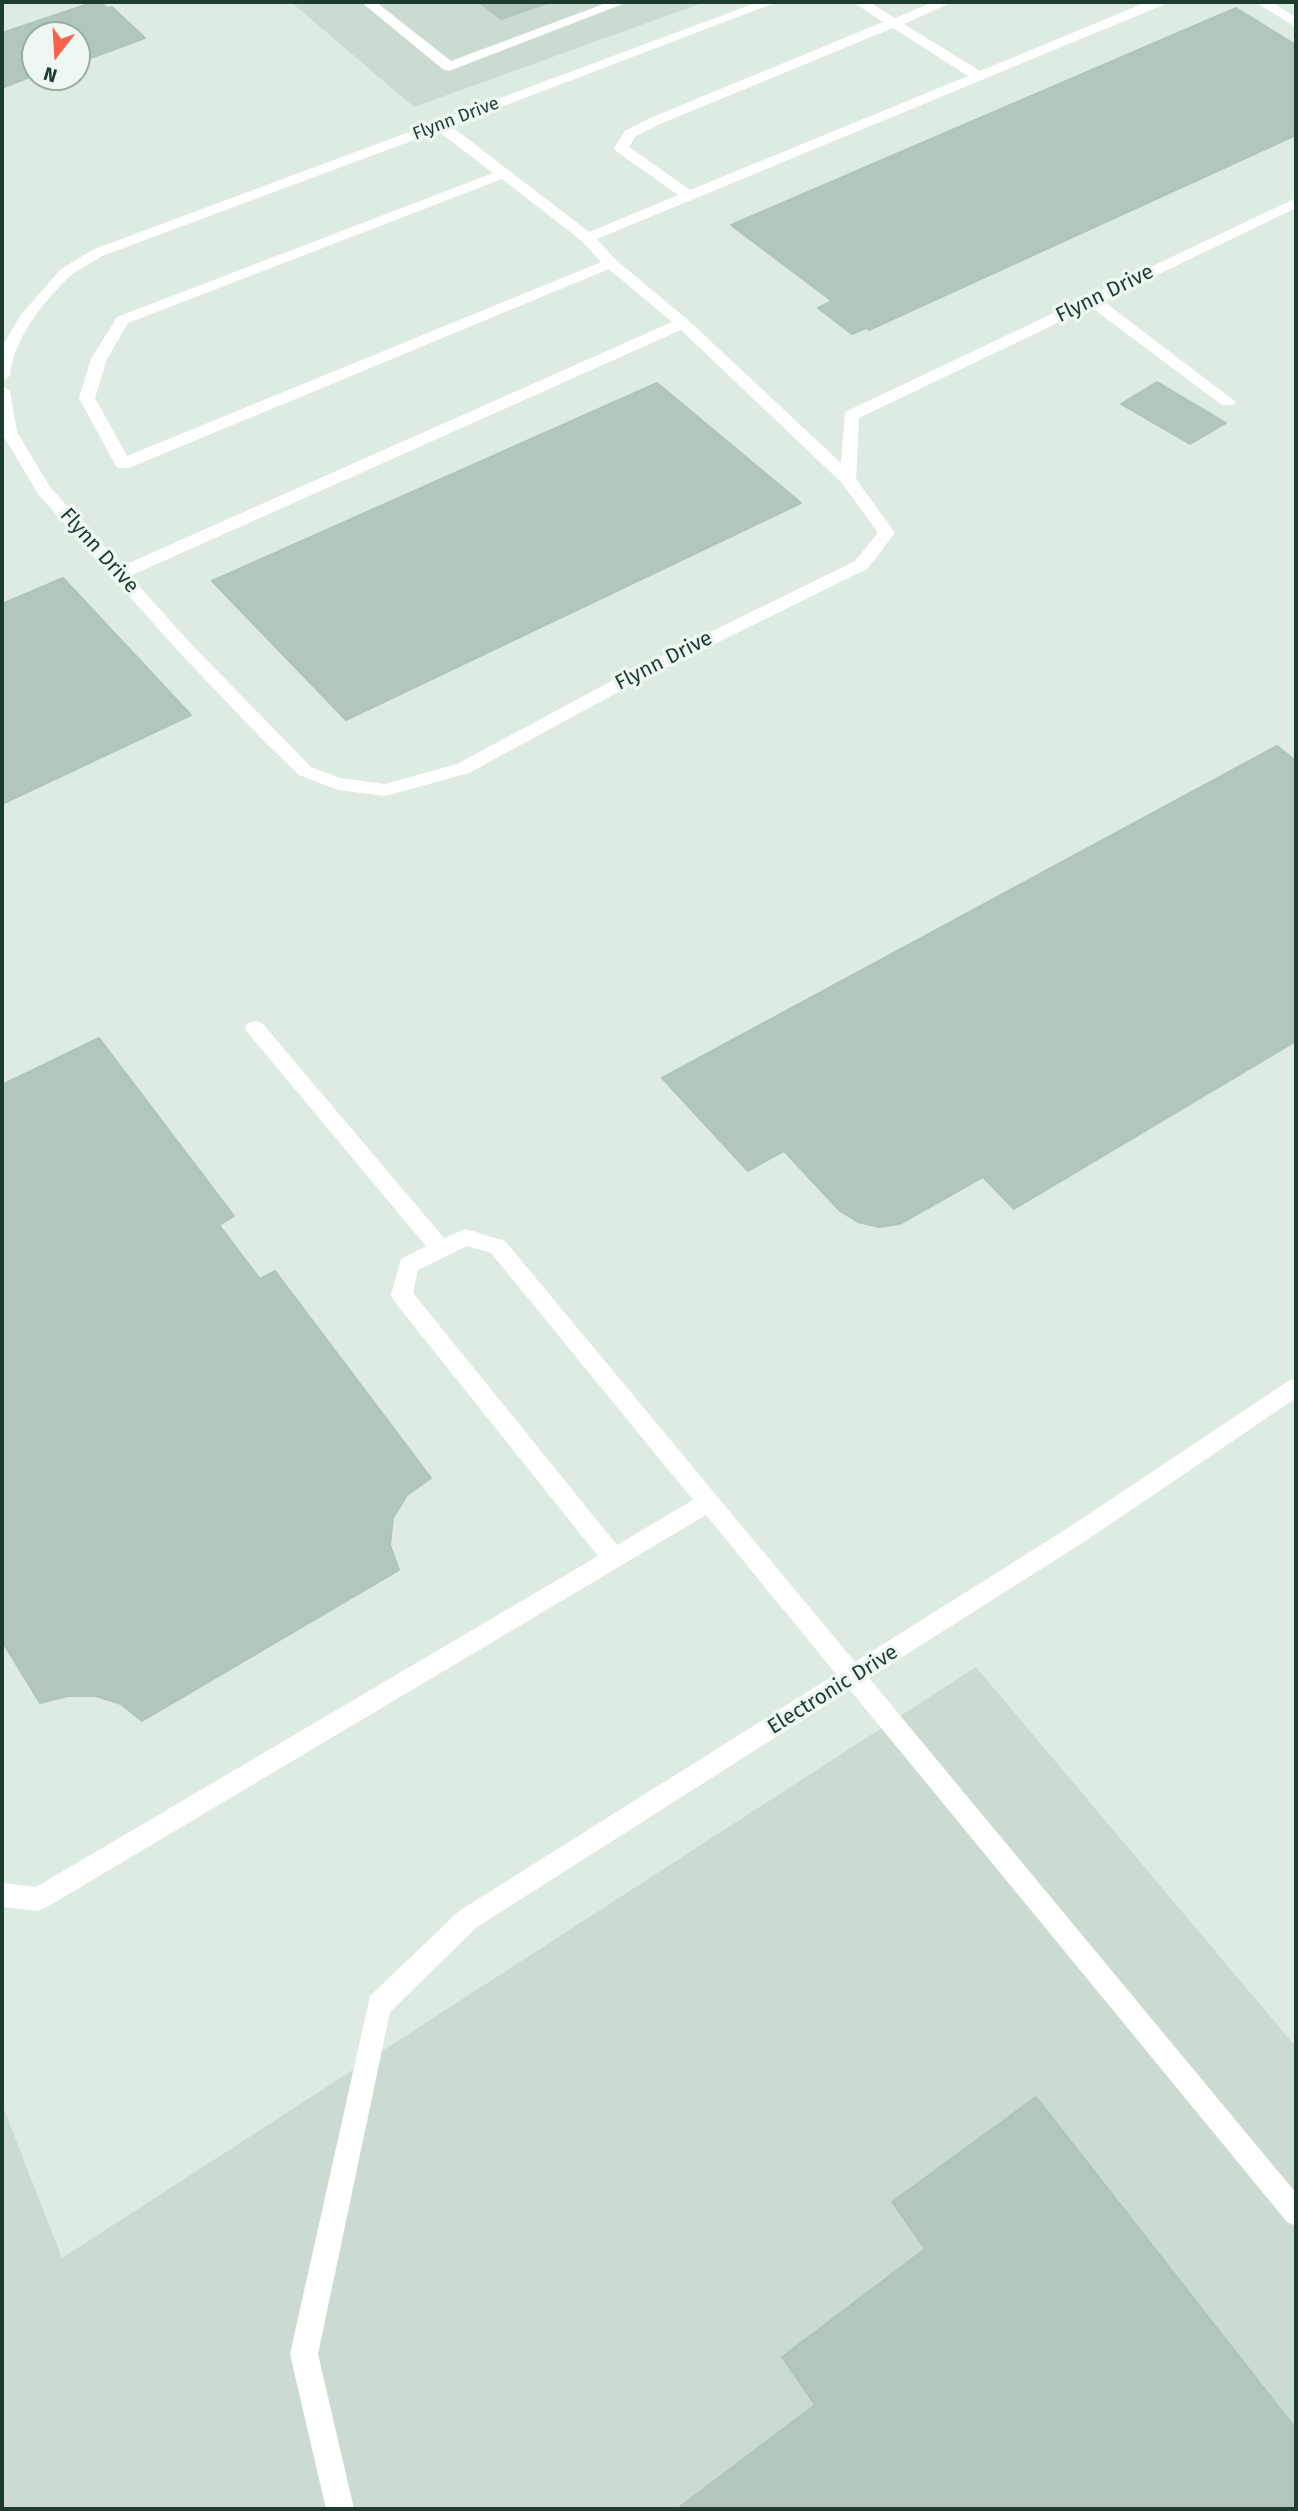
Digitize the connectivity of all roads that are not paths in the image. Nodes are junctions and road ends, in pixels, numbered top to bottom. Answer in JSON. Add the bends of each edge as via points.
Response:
{"nodes":[{"id":1,"x":369,"y":2,"type":"edge"},
{"id":2,"x":621,"y":2,"type":"edge"},
{"id":3,"x":770,"y":2,"type":"edge"},
{"id":4,"x":860,"y":2,"type":"edge"},
{"id":5,"x":945,"y":2,"type":"edge"},
{"id":6,"x":1158,"y":2,"type":"edge"},
{"id":7,"x":1262,"y":2,"type":"edge"},
{"id":8,"x":894,"y":23,"type":"junction"},
{"id":9,"x":1296,"y":23,"type":"edge"},
{"id":10,"x":980,"y":78,"type":"junction"},
{"id":11,"x":440,"y":125,"type":"junction"},
{"id":12,"x":505,"y":173,"type":"junction"},
{"id":13,"x":689,"y":196,"type":"junction"},
{"id":14,"x":1296,"y":202,"type":"edge"},
{"id":15,"x":587,"y":238,"type":"junction"},
{"id":16,"x":611,"y":263,"type":"junction"},
{"id":17,"x":1092,"y":300,"type":"junction"},
{"id":18,"x":683,"y":323,"type":"junction"},
{"id":19,"x":2,"y":376,"type":"edge"},
{"id":20,"x":2,"y":391,"type":"edge"},
{"id":21,"x":1228,"y":402,"type":"dead end"},
{"id":22,"x":848,"y":480,"type":"junction"},
{"id":23,"x":119,"y":573,"type":"junction"},
{"id":24,"x":255,"y":1028,"type":"dead end"},
{"id":25,"x":441,"y":1249,"type":"junction"},
{"id":26,"x":1296,"y":1387,"type":"edge"},
{"id":27,"x":709,"y":1502,"type":"junction"},
{"id":28,"x":614,"y":1558,"type":"junction"},
{"id":29,"x":853,"y":1677,"type":"junction"},
{"id":30,"x":2,"y":1895,"type":"edge"},
{"id":31,"x":1296,"y":2213,"type":"edge"},
{"id":32,"x":340,"y":2509,"type":"edge"}],
"edges":[{"from":1,"to":2,"type":"street","via":[[449,67]]},
{"from":3,"to":11,"type":"street","name":"Flynn Drive"},
{"from":4,"to":8,"type":"street"},
{"from":5,"to":8,"type":"street"},
{"from":6,"to":10,"type":"street"},
{"from":7,"to":9,"type":"street"},
{"from":8,"to":10,"type":"street"},
{"from":8,"to":13,"type":"street","via":[[630,134],[621,148]]},
{"from":10,"to":13,"type":"street"},
{"from":11,"to":12,"type":"street"},
{"from":11,"to":19,"type":"street","name":"Flynn Drive","via":[[97,253],[65,273],[28,316],[4,356]]},
{"from":12,"to":15,"type":"street"},
{"from":12,"to":16,"type":"street","via":[[122,320],[99,359],[87,398],[123,464]]},
{"from":13,"to":15,"type":"street"},
{"from":14,"to":17,"type":"street","name":"Flynn Drive"},
{"from":15,"to":16,"type":"street"},
{"from":16,"to":18,"type":"street"},
{"from":17,"to":21,"type":"street"},
{"from":17,"to":22,"type":"street","name":"Flynn Drive","via":[[850,416]]},
{"from":18,"to":22,"type":"street"},
{"from":18,"to":23,"type":"street"},
{"from":20,"to":23,"type":"street","name":"Flynn Drive","via":[[9,432],[44,490]]},
{"from":22,"to":23,"type":"street","name":"Flynn Drive","via":[[887,533],[861,565],[638,674],[463,769],[385,790],[338,784],[305,771]]},
{"from":24,"to":25,"type":"street"},
{"from":25,"to":27,"type":"street","via":[[466,1237],[498,1247]]},
{"from":25,"to":28,"type":"street","via":[[408,1265],[401,1295]]},
{"from":26,"to":29,"type":"street","name":"Electronic Drive"},
{"from":27,"to":28,"type":"street"},
{"from":27,"to":29,"type":"street"},
{"from":28,"to":30,"type":"street","via":[[38,1899]]},
{"from":29,"to":31,"type":"street"},
{"from":29,"to":32,"type":"street","name":"Electronic Drive","via":[[468,1919],[379,2005],[304,2354]]}]}
